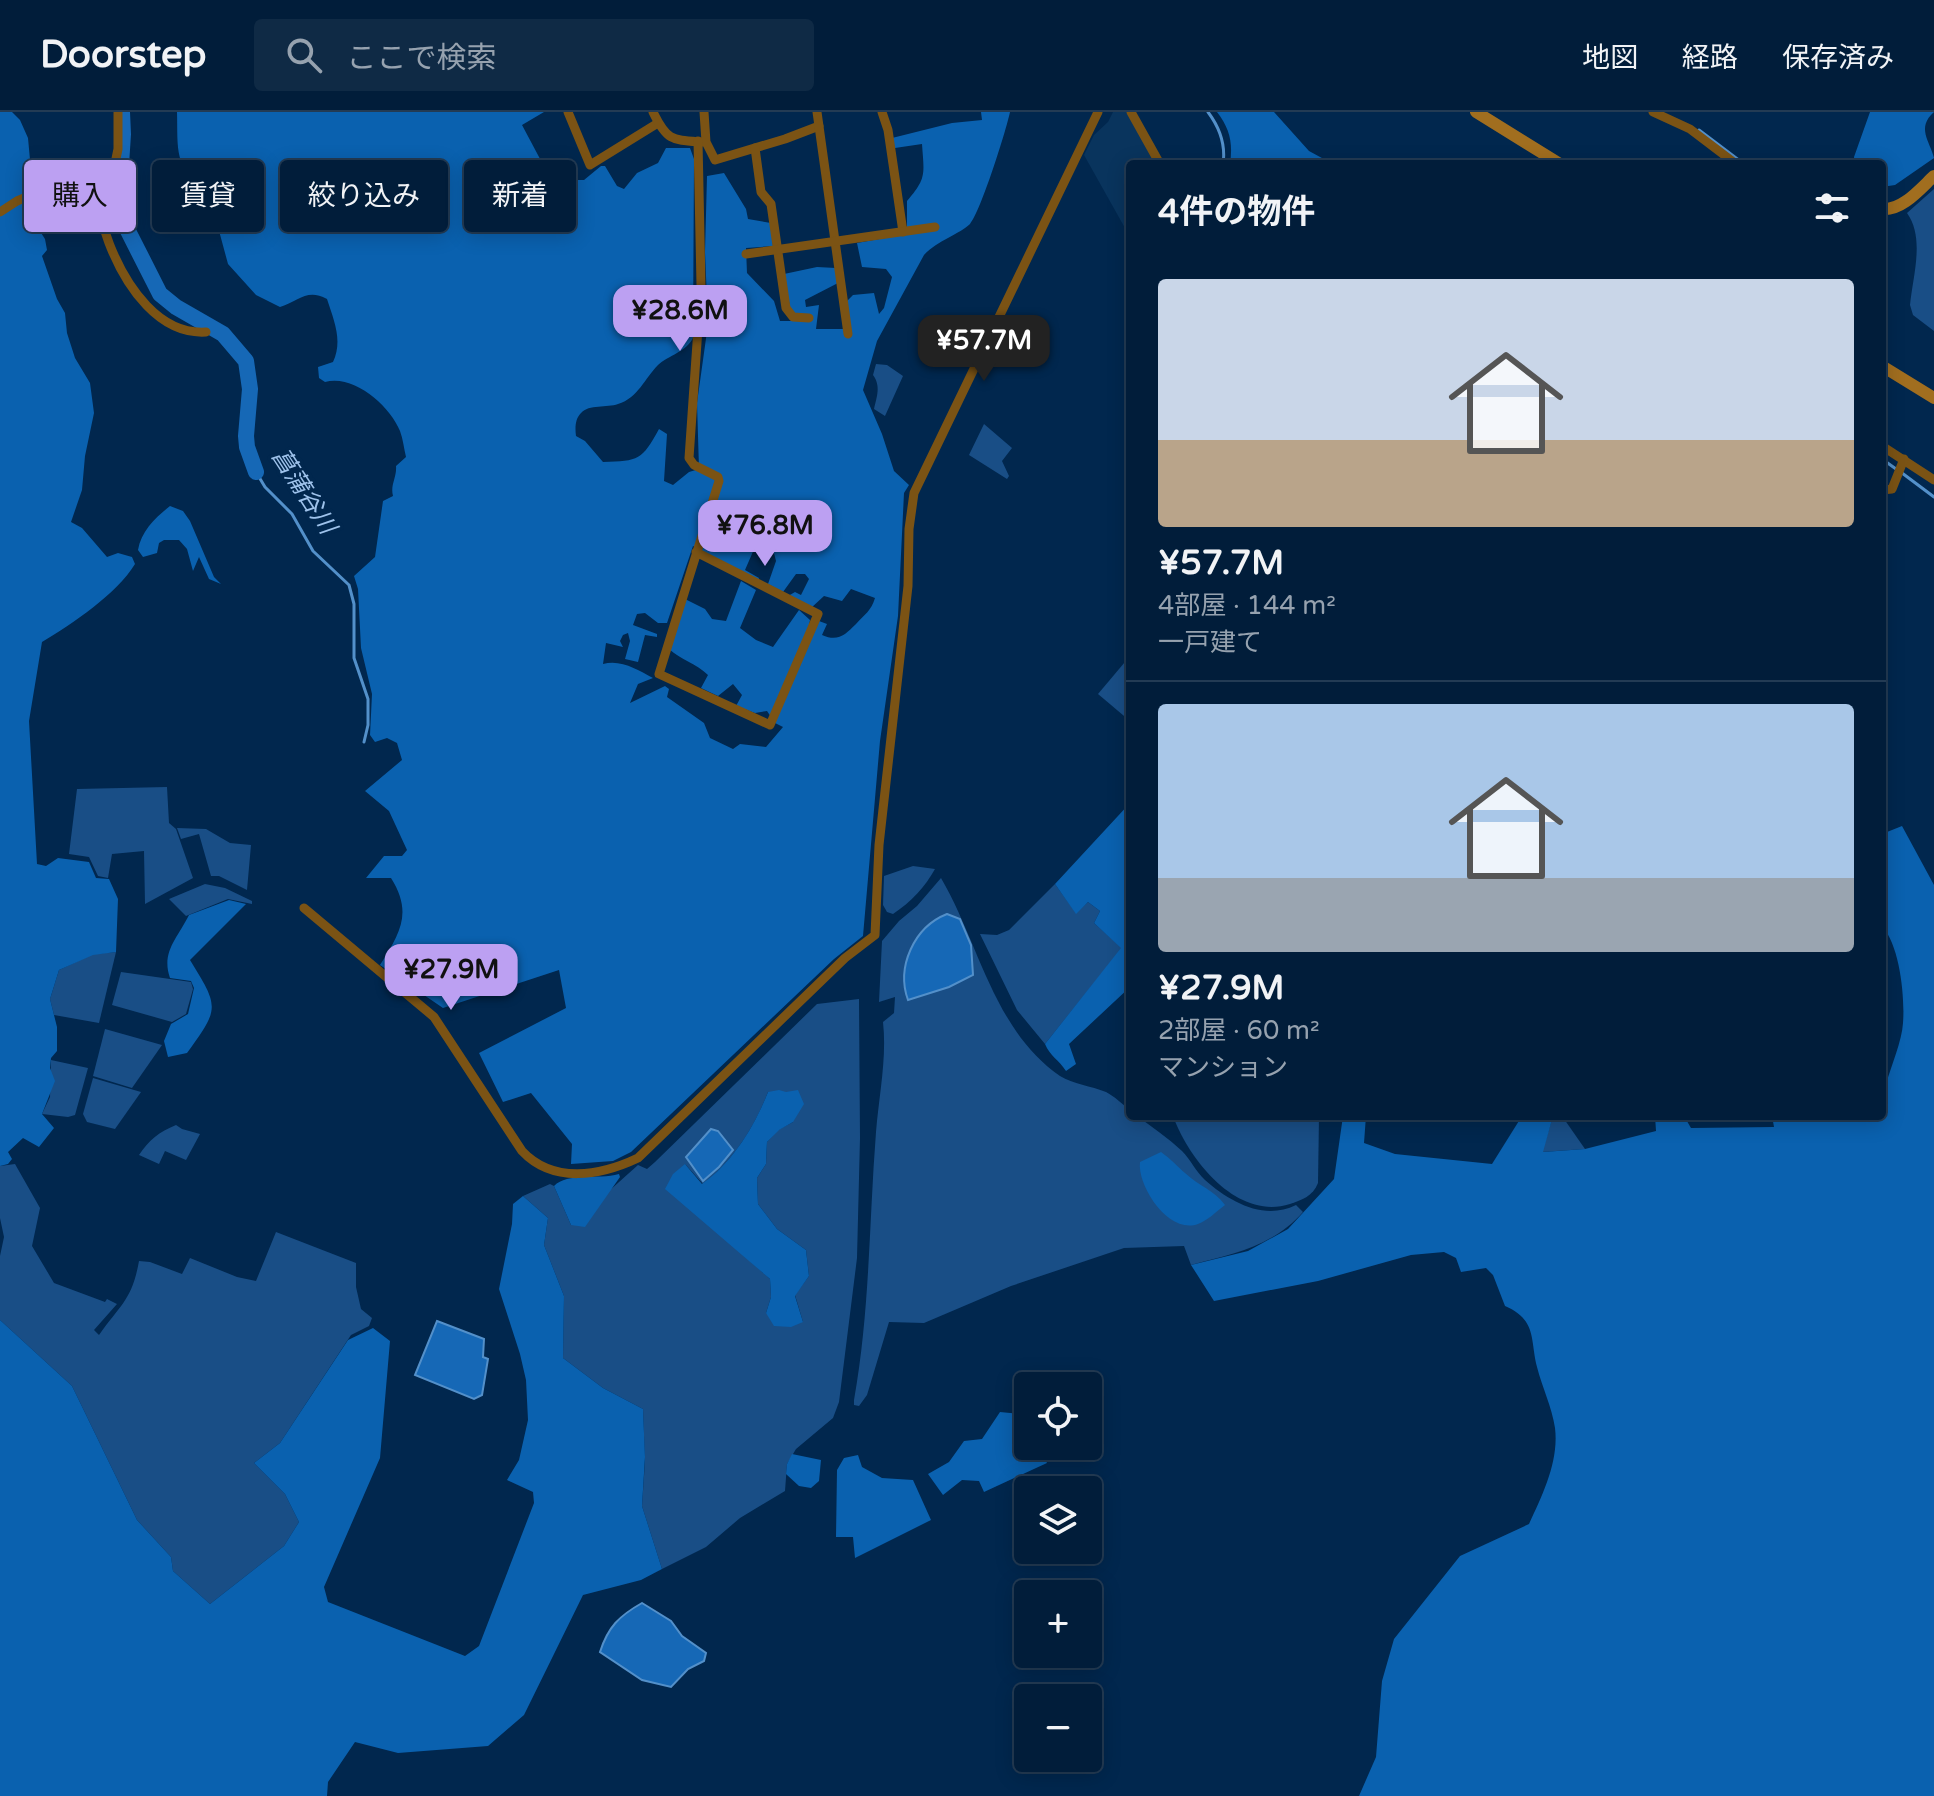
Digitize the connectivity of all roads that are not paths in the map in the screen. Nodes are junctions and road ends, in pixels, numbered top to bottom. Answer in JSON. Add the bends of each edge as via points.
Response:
{"nodes":[{"id":1,"x":118,"y":112,"type":"edge"},
{"id":2,"x":568,"y":112,"type":"edge"},
{"id":3,"x":653,"y":112,"type":"edge"},
{"id":4,"x":704,"y":112,"type":"edge"},
{"id":5,"x":817,"y":112,"type":"edge"},
{"id":6,"x":882,"y":112,"type":"edge"},
{"id":7,"x":1098,"y":112,"type":"edge"},
{"id":8,"x":1131,"y":112,"type":"edge"},
{"id":9,"x":1476,"y":112,"type":"edge"},
{"id":10,"x":1653,"y":112,"type":"edge"},
{"id":11,"x":658,"y":123,"type":"junction"},
{"id":12,"x":819,"y":126,"type":"junction"},
{"id":13,"x":702,"y":142,"type":"junction"},
{"id":14,"x":755,"y":148,"type":"junction"},
{"id":15,"x":116,"y":160,"type":"edge"},
{"id":16,"x":715,"y":160,"type":"junction"},
{"id":17,"x":1158,"y":160,"type":"edge"},
{"id":18,"x":1554,"y":160,"type":"edge"},
{"id":19,"x":1731,"y":160,"type":"edge"},
{"id":20,"x":699,"y":166,"type":"junction"},
{"id":21,"x":1934,"y":176,"type":"edge"},
{"id":22,"x":24,"y":198,"type":"edge"},
{"id":23,"x":1886,"y":209,"type":"edge"},
{"id":24,"x":0,"y":212,"type":"edge"},
{"id":25,"x":935,"y":227,"type":"dead end"},
{"id":26,"x":105,"y":232,"type":"edge"},
{"id":27,"x":903,"y":232,"type":"junction"},
{"id":28,"x":836,"y":241,"type":"junction"},
{"id":29,"x":777,"y":250,"type":"junction"},
{"id":30,"x":746,"y":254,"type":"dead end"},
{"id":31,"x":809,"y":318,"type":"dead end"},
{"id":32,"x":206,"y":332,"type":"dead end"},
{"id":33,"x":848,"y":334,"type":"dead end"},
{"id":34,"x":1886,"y":368,"type":"edge"},
{"id":35,"x":1934,"y":398,"type":"edge"},
{"id":36,"x":1886,"y":449,"type":"edge"},
{"id":37,"x":1902,"y":462,"type":"junction"},
{"id":38,"x":1934,"y":480,"type":"edge"},
{"id":39,"x":1886,"y":490,"type":"edge"},
{"id":40,"x":696,"y":552,"type":"junction"},
{"id":41,"x":304,"y":908,"type":"dead end"}],
"edges":[{"from":1,"to":15,"type":"street"},
{"from":2,"to":11,"type":"street","via":[[590,165]]},
{"from":3,"to":11,"type":"street"},
{"from":4,"to":13,"type":"street"},
{"from":5,"to":12,"type":"street"},
{"from":6,"to":27,"type":"street"},
{"from":7,"to":41,"type":"street","via":[[914,493],[875,935],[638,1158],[609,1171],[566,1172],[542,1168],[522,1151],[434,1017]]},
{"from":8,"to":17,"type":"street"},
{"from":9,"to":18,"type":"main road"},
{"from":10,"to":19,"type":"street","via":[[1690,129]]},
{"from":11,"to":13,"type":"street","via":[[668,137]]},
{"from":12,"to":14,"type":"street"},
{"from":12,"to":28,"type":"street"},
{"from":13,"to":16,"type":"street"},
{"from":13,"to":20,"type":"street"},
{"from":14,"to":16,"type":"street"},
{"from":14,"to":29,"type":"street"},
{"from":16,"to":20,"type":"street"},
{"from":20,"to":40,"type":"street","via":[[701,285],[689,458],[719,481]]},
{"from":21,"to":23,"type":"main road","via":[[1904,202]]},
{"from":22,"to":24,"type":"street"},
{"from":25,"to":27,"type":"street"},
{"from":26,"to":32,"type":"street","via":[[137,295],[157,315],[173,327]]},
{"from":27,"to":28,"type":"street"},
{"from":28,"to":29,"type":"street"},
{"from":28,"to":33,"type":"street"},
{"from":29,"to":30,"type":"street"},
{"from":29,"to":31,"type":"street","via":[[789,315]]},
{"from":34,"to":35,"type":"main road"},
{"from":36,"to":37,"type":"street"},
{"from":37,"to":38,"type":"street"},
{"from":37,"to":39,"type":"street","via":[[1892,489]]},
{"from":40,"to":40,"type":"street","via":[[659,674],[770,725],[818,614]]}]}
